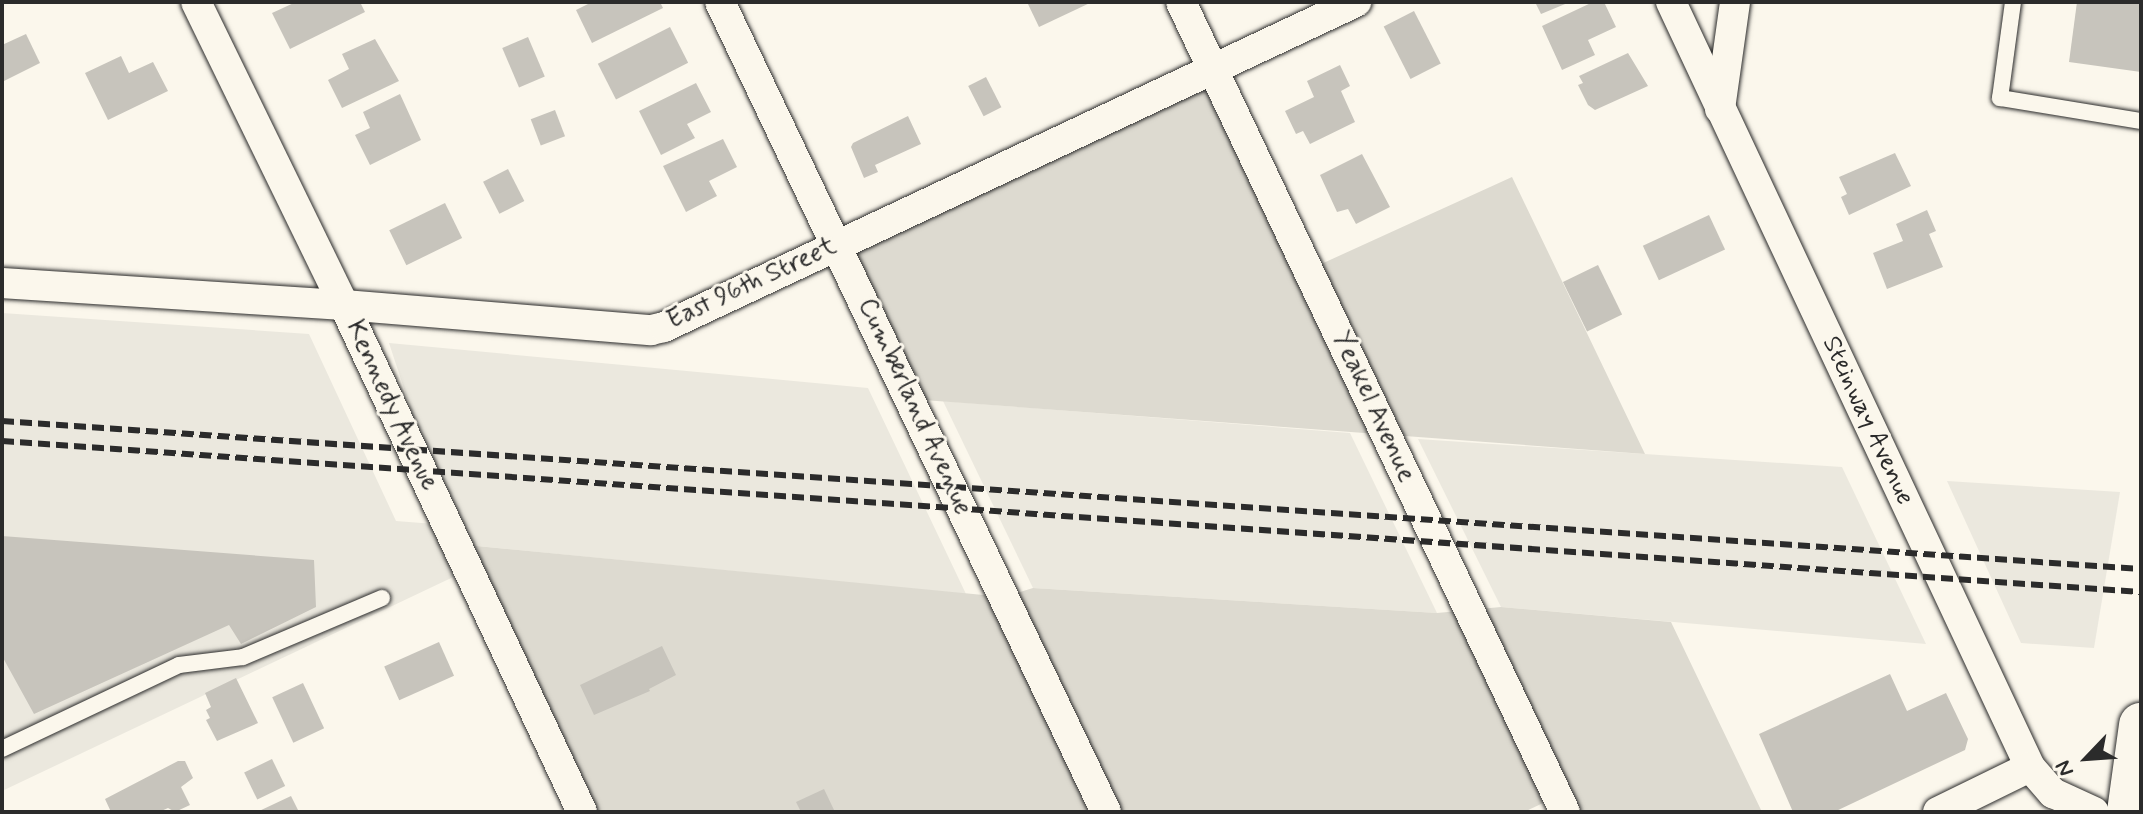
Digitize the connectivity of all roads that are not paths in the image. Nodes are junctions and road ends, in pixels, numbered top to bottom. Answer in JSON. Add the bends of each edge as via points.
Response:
{"nodes":[{"id":1,"x":196,"y":2,"type":"edge"},
{"id":2,"x":720,"y":2,"type":"edge"},
{"id":3,"x":1181,"y":2,"type":"edge"},
{"id":4,"x":1356,"y":2,"type":"edge"},
{"id":5,"x":1671,"y":2,"type":"edge"},
{"id":6,"x":1735,"y":2,"type":"edge"},
{"id":7,"x":2013,"y":2,"type":"edge"},
{"id":8,"x":1214,"y":70,"type":"junction"},
{"id":9,"x":1720,"y":109,"type":"junction"},
{"id":10,"x":2141,"y":121,"type":"edge"},
{"id":11,"x":836,"y":244,"type":"junction"},
{"id":12,"x":2,"y":283,"type":"edge"},
{"id":13,"x":344,"y":305,"type":"junction"},
{"id":14,"x":382,"y":598,"type":"dead end"},
{"id":15,"x":2141,"y":725,"type":"edge"},
{"id":16,"x":2,"y":749,"type":"edge"},
{"id":17,"x":2030,"y":767,"type":"junction"},
{"id":18,"x":582,"y":812,"type":"edge"},
{"id":19,"x":1106,"y":812,"type":"edge"},
{"id":20,"x":1565,"y":812,"type":"edge"},
{"id":21,"x":1938,"y":812,"type":"edge"},
{"id":22,"x":2094,"y":812,"type":"edge"},
{"id":23,"x":2129,"y":812,"type":"edge"}],
"edges":[{"from":1,"to":13,"type":"street","name":"Kennedy Avenue"},
{"from":2,"to":11,"type":"street","name":"Cumberland Avenue"},
{"from":3,"to":8,"type":"street","name":"Yeakel Avenue"},
{"from":4,"to":8,"type":"street","name":"East 96th Street"},
{"from":5,"to":9,"type":"street","name":"Steinway Avenue"},
{"from":6,"to":9,"type":"street"},
{"from":7,"to":10,"type":"lane","via":[[2000,98]]},
{"from":8,"to":11,"type":"street","name":"East 96th Street"},
{"from":8,"to":20,"type":"street","name":"Yeakel Avenue"},
{"from":9,"to":17,"type":"street","name":"Steinway Avenue"},
{"from":11,"to":13,"type":"street","name":"East 96th Street","via":[[651,330]]},
{"from":11,"to":19,"type":"street","name":"Cumberland Avenue"},
{"from":12,"to":13,"type":"street","name":"East 96th Street"},
{"from":13,"to":18,"type":"street","name":"Kennedy Avenue"},
{"from":14,"to":16,"type":"lane","via":[[243,657],[179,665]]},
{"from":15,"to":23,"type":"main road"},
{"from":17,"to":21,"type":"street"},
{"from":17,"to":22,"type":"street","name":"Steinway Avenue","via":[[2053,793]]}]}
